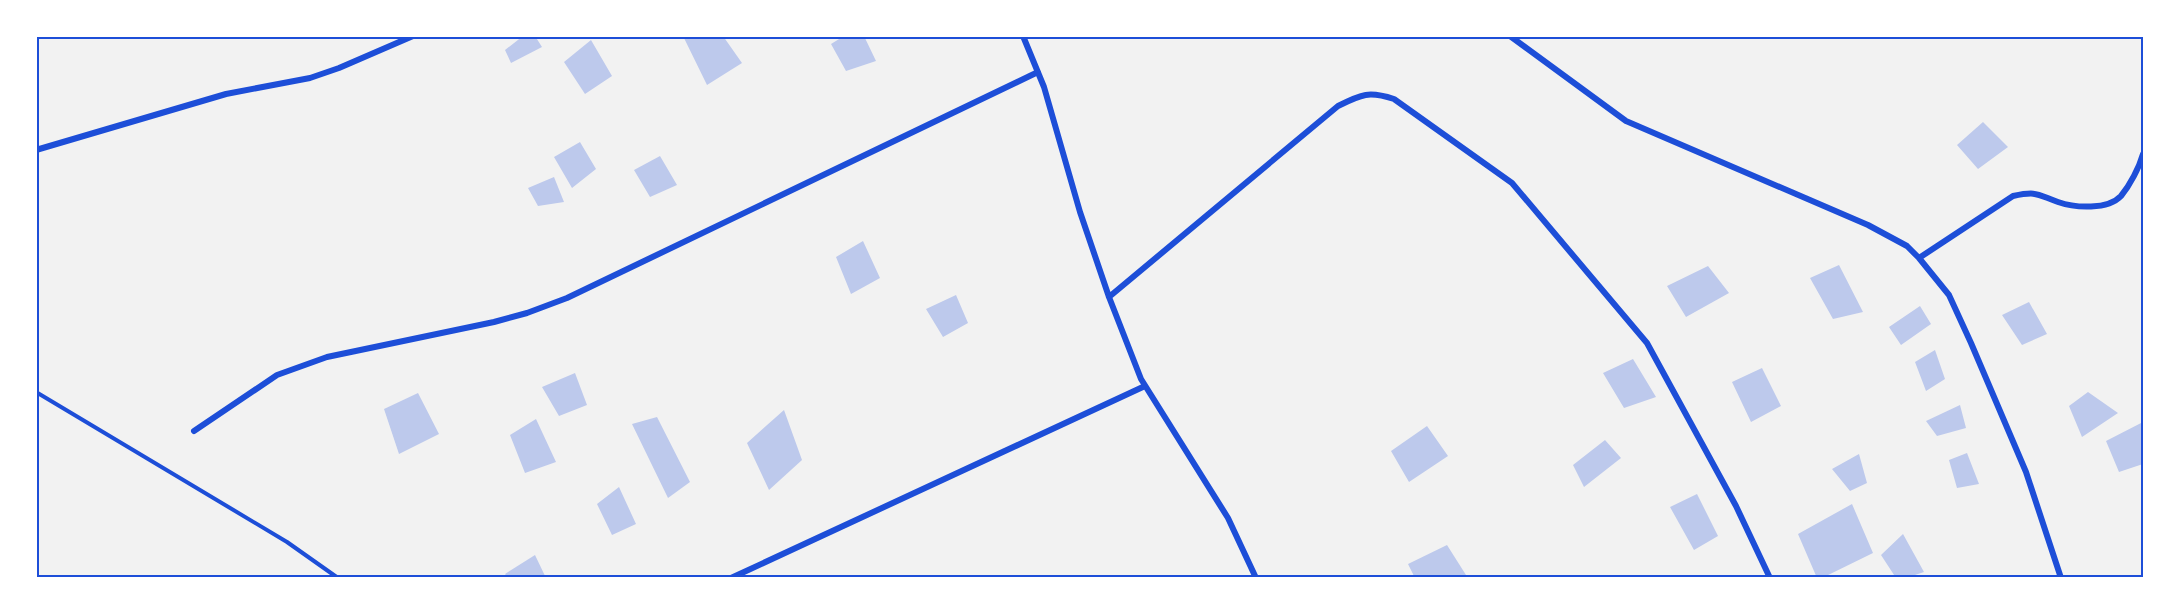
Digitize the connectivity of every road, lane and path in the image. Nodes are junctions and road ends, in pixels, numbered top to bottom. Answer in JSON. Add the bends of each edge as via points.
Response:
{"nodes":[{"id":1,"x":413,"y":36,"type":"edge"},
{"id":2,"x":1023,"y":36,"type":"edge"},
{"id":3,"x":1510,"y":36,"type":"edge"},
{"id":4,"x":1038,"y":72,"type":"junction"},
{"id":5,"x":36,"y":150,"type":"edge"},
{"id":6,"x":2143,"y":154,"type":"edge"},
{"id":7,"x":1919,"y":258,"type":"junction"},
{"id":8,"x":1109,"y":297,"type":"junction"},
{"id":9,"x":1145,"y":386,"type":"junction"},
{"id":10,"x":36,"y":392,"type":"edge"},
{"id":11,"x":194,"y":431,"type":"dead end"},
{"id":12,"x":338,"y":578,"type":"edge"},
{"id":13,"x":731,"y":578,"type":"edge"},
{"id":14,"x":1256,"y":578,"type":"edge"},
{"id":15,"x":1770,"y":578,"type":"edge"},
{"id":16,"x":2061,"y":578,"type":"edge"}],
"edges":[{"from":1,"to":5,"type":"street","via":[[310,78],[226,94]]},
{"from":2,"to":4,"type":"street"},
{"from":3,"to":7,"type":"street","via":[[1626,121],[1868,225],[1907,246]]},
{"from":4,"to":8,"type":"street"},
{"from":4,"to":11,"type":"street","via":[[567,298],[527,313],[301,366],[277,375]]},
{"from":6,"to":7,"type":"street","via":[[2120,197],[2110,203],[2076,206],[2031,192],[2013,196]]},
{"from":7,"to":16,"type":"street","via":[[1949,295],[1971,343],[2026,472]]},
{"from":8,"to":9,"type":"street"},
{"from":8,"to":15,"type":"street","via":[[1338,106],[1376,93],[1394,99],[1512,183],[1647,343],[1736,506]]},
{"from":9,"to":13,"type":"street"},
{"from":9,"to":14,"type":"street","via":[[1228,518]]},
{"from":10,"to":12,"type":"path","via":[[287,542]]}]}
